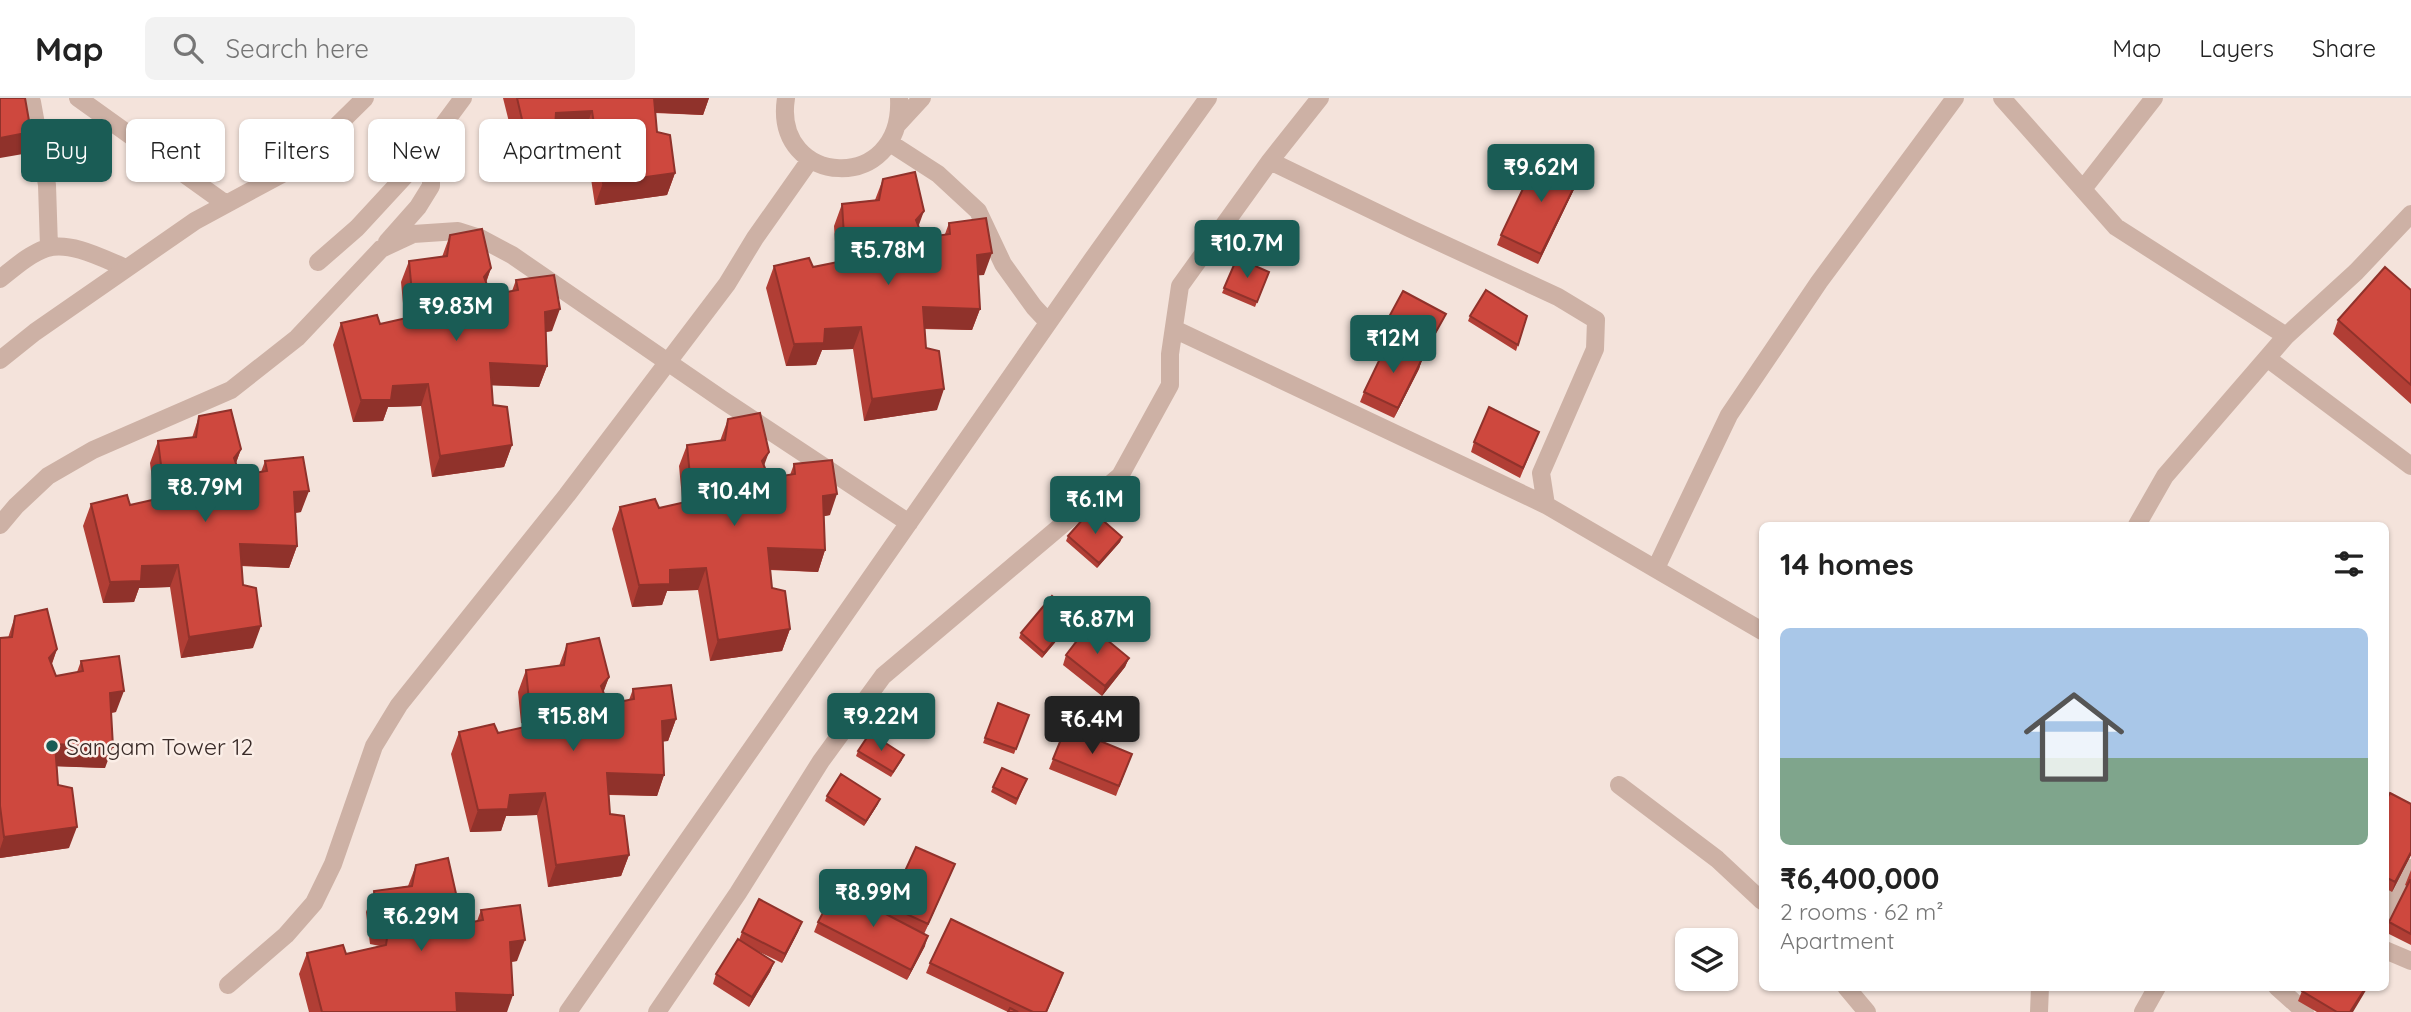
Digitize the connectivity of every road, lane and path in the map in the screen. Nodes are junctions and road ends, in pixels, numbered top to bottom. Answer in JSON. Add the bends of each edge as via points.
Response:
{"nodes":[{"id":1,"x":29,"y":98,"type":"edge"},
{"id":2,"x":78,"y":98,"type":"edge"},
{"id":3,"x":365,"y":98,"type":"edge"},
{"id":4,"x":463,"y":98,"type":"edge"},
{"id":5,"x":786,"y":98,"type":"edge"},
{"id":6,"x":898,"y":98,"type":"edge"},
{"id":7,"x":922,"y":98,"type":"edge"},
{"id":8,"x":1208,"y":98,"type":"edge"},
{"id":9,"x":1320,"y":98,"type":"edge"},
{"id":10,"x":1955,"y":98,"type":"edge"},
{"id":11,"x":2003,"y":98,"type":"edge"},
{"id":12,"x":2154,"y":98,"type":"edge"},
{"id":13,"x":448,"y":119,"type":"edge"},
{"id":14,"x":898,"y":124,"type":"junction"},
{"id":15,"x":890,"y":143,"type":"junction"},
{"id":16,"x":810,"y":160,"type":"junction"},
{"id":17,"x":1270,"y":161,"type":"junction"},
{"id":18,"x":400,"y":182,"type":"edge"},
{"id":19,"x":431,"y":182,"type":"edge"},
{"id":20,"x":2083,"y":190,"type":"junction"},
{"id":21,"x":226,"y":204,"type":"junction"},
{"id":22,"x":2410,"y":216,"type":"edge"},
{"id":23,"x":49,"y":247,"type":"junction"},
{"id":24,"x":381,"y":249,"type":"junction"},
{"id":25,"x":318,"y":262,"type":"dead end"},
{"id":26,"x":126,"y":268,"type":"junction"},
{"id":27,"x":0,"y":279,"type":"edge"},
{"id":28,"x":1048,"y":322,"type":"junction"},
{"id":29,"x":1174,"y":330,"type":"junction"},
{"id":30,"x":2286,"y":336,"type":"junction"},
{"id":31,"x":2267,"y":358,"type":"junction"},
{"id":32,"x":0,"y":360,"type":"edge"},
{"id":33,"x":667,"y":361,"type":"junction"},
{"id":34,"x":2411,"y":466,"type":"edge"},
{"id":35,"x":1546,"y":505,"type":"junction"},
{"id":36,"x":2139,"y":522,"type":"edge"},
{"id":37,"x":909,"y":523,"type":"junction"},
{"id":38,"x":0,"y":525,"type":"edge"},
{"id":39,"x":1656,"y":568,"type":"junction"},
{"id":40,"x":1759,"y":629,"type":"edge"},
{"id":41,"x":1619,"y":785,"type":"dead end"},
{"id":42,"x":2411,"y":868,"type":"edge"},
{"id":43,"x":1759,"y":898,"type":"edge"},
{"id":44,"x":2389,"y":909,"type":"edge"},
{"id":45,"x":2389,"y":952,"type":"edge"},
{"id":46,"x":2411,"y":961,"type":"edge"},
{"id":47,"x":228,"y":985,"type":"dead end"},
{"id":48,"x":1849,"y":991,"type":"edge"},
{"id":49,"x":2040,"y":991,"type":"edge"},
{"id":50,"x":2155,"y":991,"type":"edge"},
{"id":51,"x":2281,"y":991,"type":"edge"},
{"id":52,"x":568,"y":1012,"type":"edge"},
{"id":53,"x":657,"y":1012,"type":"edge"},
{"id":54,"x":1867,"y":1012,"type":"edge"},
{"id":55,"x":2039,"y":1012,"type":"edge"},
{"id":56,"x":2143,"y":1012,"type":"edge"},
{"id":57,"x":2305,"y":1012,"type":"edge"}],
"edges":[{"from":1,"to":23,"type":"street","via":[[47,185]]},
{"from":2,"to":21,"type":"street"},
{"from":3,"to":21,"type":"street","via":[[295,167]]},
{"from":4,"to":13,"type":"street"},
{"from":5,"to":16,"type":"street","via":[[785,122],[793,144]]},
{"from":6,"to":14,"type":"street"},
{"from":7,"to":14,"type":"street"},
{"from":8,"to":28,"type":"street"},
{"from":9,"to":17,"type":"street"},
{"from":10,"to":39,"type":"street","via":[[1819,282],[1729,415]]},
{"from":11,"to":20,"type":"street"},
{"from":12,"to":20,"type":"street"},
{"from":14,"to":15,"type":"street"},
{"from":15,"to":16,"type":"street","via":[[874,159],[853,168],[830,168]]},
{"from":15,"to":28,"type":"street","via":[[938,174],[978,212],[1003,264]]},
{"from":16,"to":33,"type":"street","via":[[727,284]]},
{"from":17,"to":29,"type":"street","via":[[1180,286]]},
{"from":17,"to":35,"type":"street","via":[[1558,297],[1596,320],[1595,349],[1541,473]]},
{"from":18,"to":25,"type":"street"},
{"from":19,"to":24,"type":"street","via":[[418,207]]},
{"from":20,"to":30,"type":"street","via":[[2116,227]]},
{"from":21,"to":26,"type":"street"},
{"from":22,"to":30,"type":"street"},
{"from":23,"to":26,"type":"street","via":[[80,249]]},
{"from":23,"to":27,"type":"street"},
{"from":24,"to":33,"type":"street","via":[[414,233],[458,231],[480,237]]},
{"from":24,"to":38,"type":"street","via":[[297,338],[231,390],[93,450],[48,476]]},
{"from":26,"to":32,"type":"street"},
{"from":28,"to":37,"type":"street"},
{"from":29,"to":35,"type":"street"},
{"from":29,"to":53,"type":"street","via":[[1170,385],[1120,476],[883,676],[821,761]]},
{"from":30,"to":31,"type":"street"},
{"from":31,"to":34,"type":"street"},
{"from":31,"to":36,"type":"street","via":[[2165,475]]},
{"from":33,"to":37,"type":"street"},
{"from":33,"to":47,"type":"street","via":[[399,705],[374,746],[314,903],[286,935]]},
{"from":35,"to":39,"type":"street"},
{"from":37,"to":52,"type":"street"},
{"from":39,"to":40,"type":"street"},
{"from":41,"to":43,"type":"street","via":[[1717,859]]},
{"from":42,"to":44,"type":"street"},
{"from":45,"to":46,"type":"street"},
{"from":48,"to":54,"type":"street"},
{"from":49,"to":55,"type":"street"},
{"from":50,"to":56,"type":"street"},
{"from":51,"to":57,"type":"street"}]}
